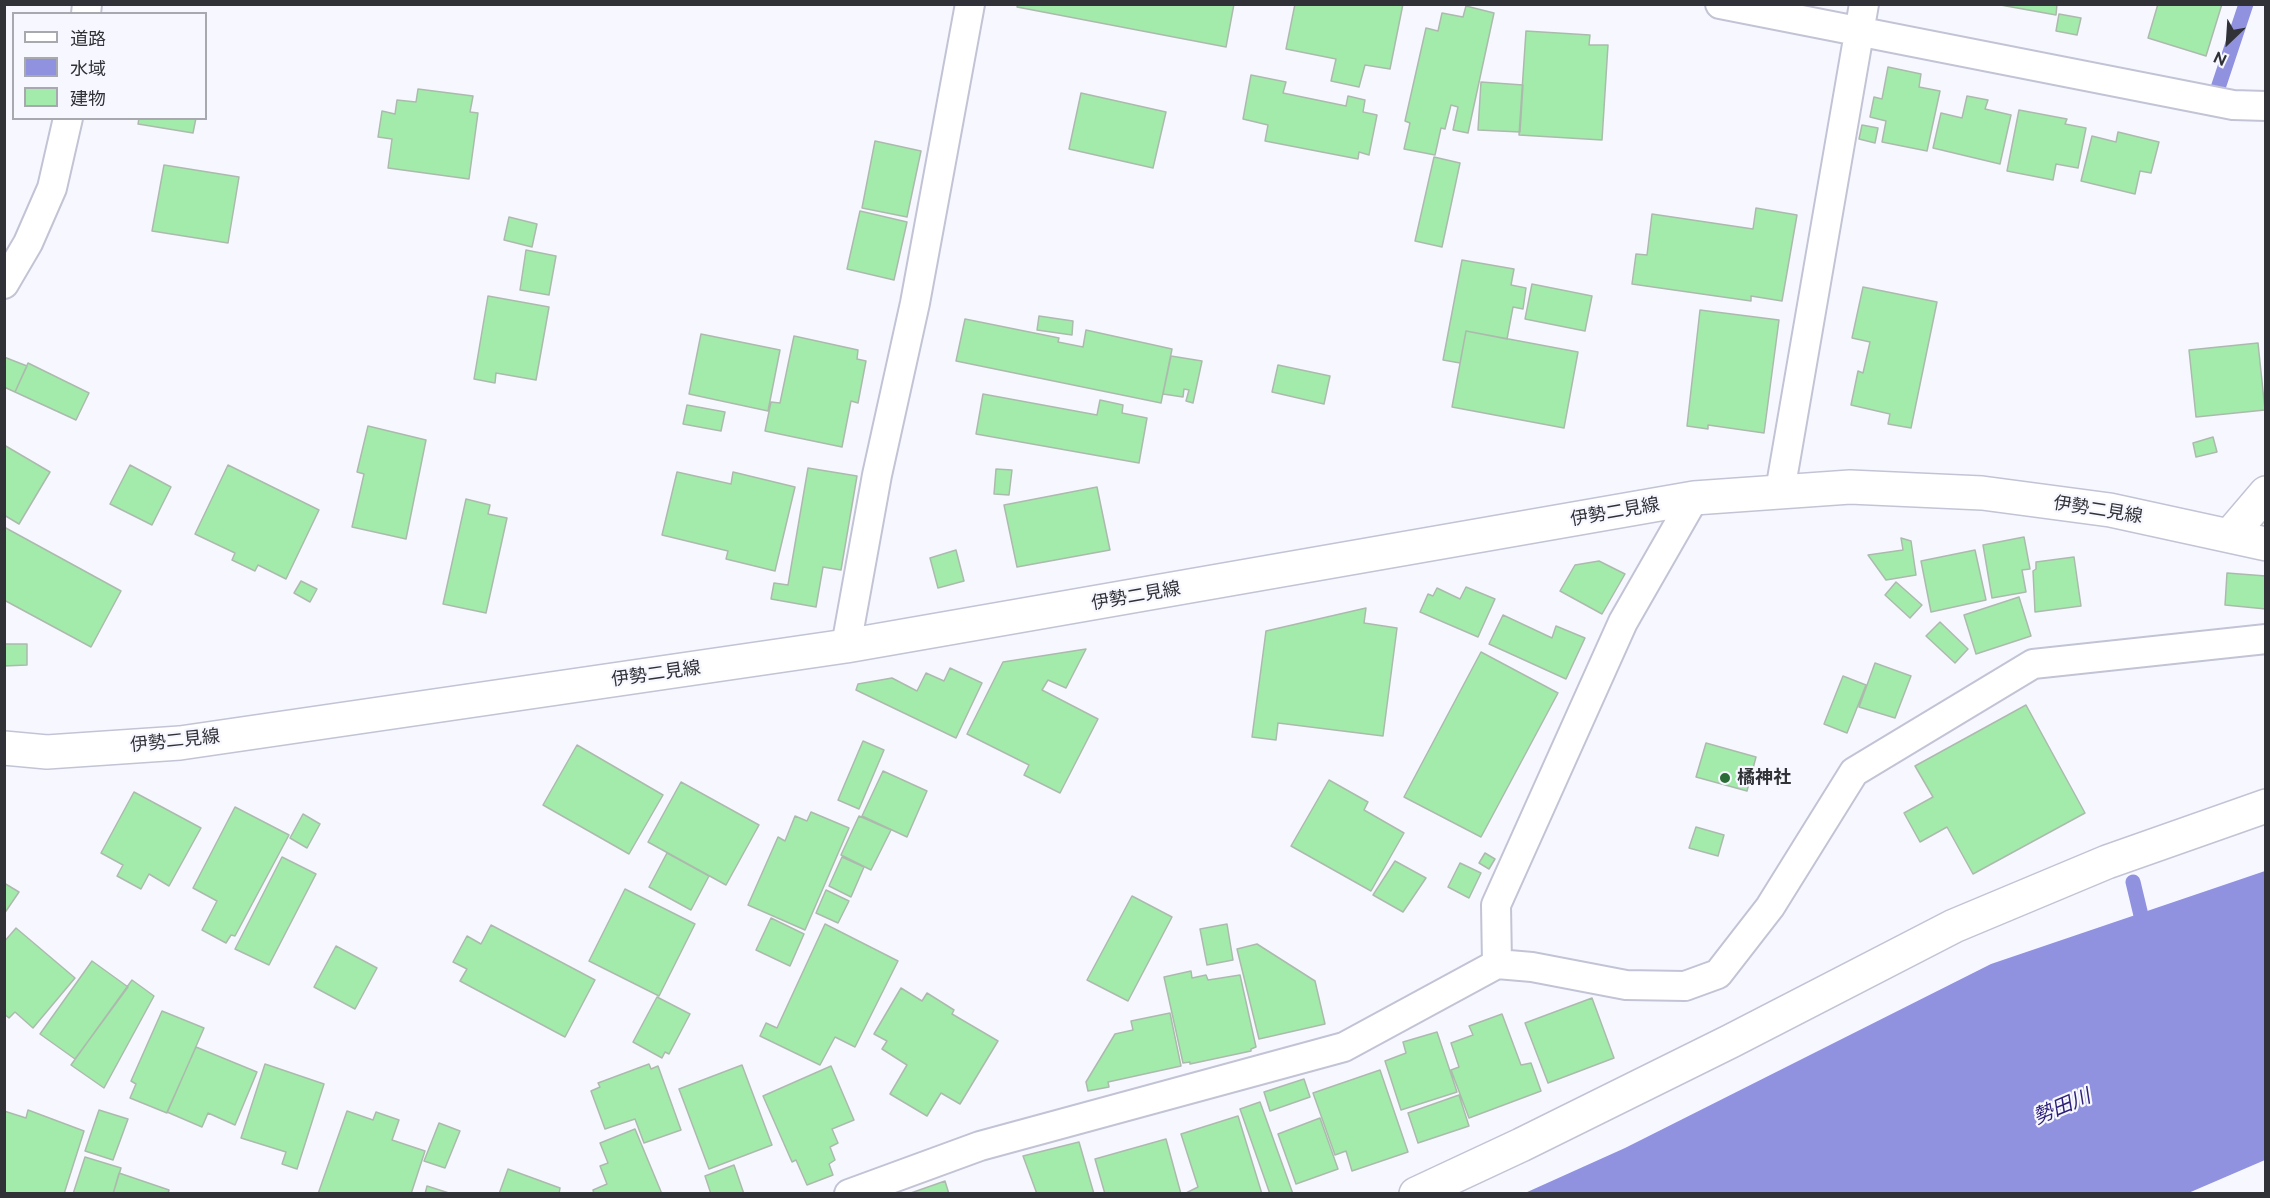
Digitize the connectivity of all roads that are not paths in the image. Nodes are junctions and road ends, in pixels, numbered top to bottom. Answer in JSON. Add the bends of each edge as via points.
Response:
{"nodes":[{"id":1,"x":970,"y":4,"type":"edge"},
{"id":2,"x":1720,"y":4,"type":"edge"},
{"id":3,"x":1864,"y":4,"type":"edge"},
{"id":4,"x":1858,"y":32,"type":"junction"},
{"id":5,"x":2265,"y":106,"type":"edge"},
{"id":6,"x":68,"y":120,"type":"edge"},
{"id":7,"x":4,"y":284,"type":"edge"},
{"id":8,"x":1780,"y":491,"type":"junction"},
{"id":9,"x":2265,"y":493,"type":"edge"},
{"id":10,"x":1694,"y":498,"type":"junction"},
{"id":11,"x":2231,"y":534,"type":"junction"},
{"id":12,"x":2265,"y":543,"type":"edge"},
{"id":13,"x":2265,"y":639,"type":"edge"},
{"id":14,"x":846,"y":646,"type":"junction"},
{"id":15,"x":4,"y":748,"type":"edge"},
{"id":16,"x":2265,"y":806,"type":"edge"},
{"id":17,"x":1497,"y":964,"type":"junction"},
{"id":18,"x":849,"y":1194,"type":"edge"},
{"id":19,"x":1416,"y":1194,"type":"edge"}],
"edges":[{"from":1,"to":14,"type":"lane"},
{"from":2,"to":4,"type":"lane"},
{"from":3,"to":4,"type":"lane"},
{"from":4,"to":5,"type":"lane","via":[[2233,105]]},
{"from":4,"to":8,"type":"lane"},
{"from":6,"to":7,"type":"lane","via":[[52,188],[28,243]]},
{"from":8,"to":10,"type":"main road","name":"伊勢二見線"},
{"from":8,"to":11,"type":"main road","name":"伊勢二見線","via":[[1850,487],[1982,492],[2110,510]]},
{"from":9,"to":11,"type":"main road"},
{"from":10,"to":14,"type":"main road","name":"伊勢二見線"},
{"from":10,"to":17,"type":"lane","via":[[1623,622],[1496,905]]},
{"from":11,"to":12,"type":"main road","name":"伊勢二見線"},
{"from":13,"to":17,"type":"lane","via":[[2033,664],[1854,772],[1770,906],[1718,974],[1685,986],[1626,985]]},
{"from":14,"to":15,"type":"main road","name":"伊勢二見線","via":[[180,743],[47,752]]},
{"from":16,"to":19,"type":"main road","via":[[2107,862],[1954,926],[1731,1041]]},
{"from":17,"to":18,"type":"lane","via":[[1344,1047],[980,1146]]}]}
